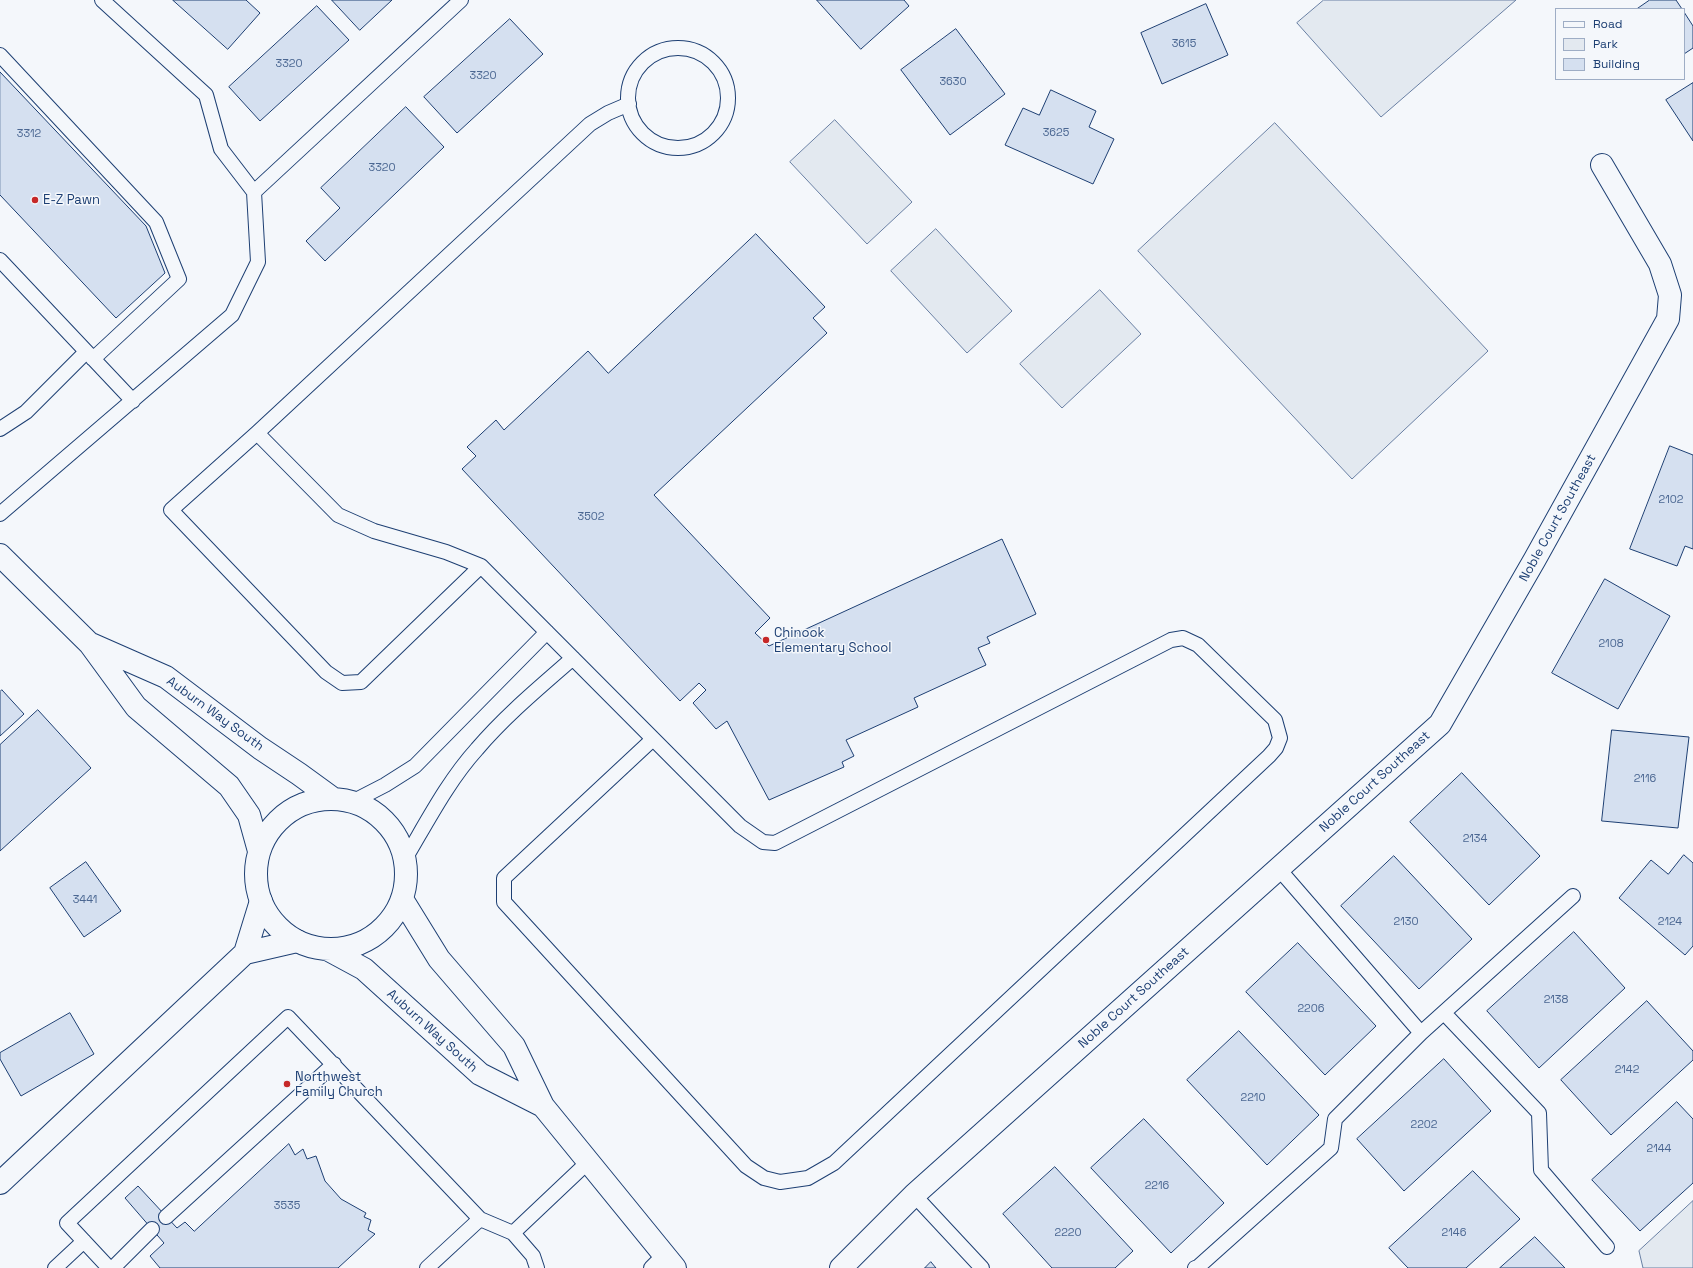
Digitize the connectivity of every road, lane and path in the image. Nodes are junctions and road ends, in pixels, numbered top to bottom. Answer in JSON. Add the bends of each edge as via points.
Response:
{"nodes":[{"id":1,"x":102,"y":0,"type":"edge"},
{"id":2,"x":461,"y":0,"type":"edge"},
{"id":3,"x":0,"y":55,"type":"edge"},
{"id":4,"x":629,"y":104,"type":"junction"},
{"id":5,"x":1602,"y":165,"type":"dead end"},
{"id":6,"x":254,"y":192,"type":"junction"},
{"id":7,"x":0,"y":260,"type":"edge"},
{"id":8,"x":90,"y":355,"type":"junction"},
{"id":9,"x":132,"y":401,"type":"junction"},
{"id":10,"x":0,"y":429,"type":"edge"},
{"id":11,"x":257,"y":433,"type":"junction"},
{"id":12,"x":0,"y":514,"type":"edge"},
{"id":13,"x":0,"y":555,"type":"edge"},
{"id":14,"x":481,"y":566,"type":"junction"},
{"id":15,"x":547,"y":632,"type":"junction"},
{"id":16,"x":90,"y":644,"type":"junction"},
{"id":17,"x":572,"y":658,"type":"junction"},
{"id":18,"x":653,"y":739,"type":"junction"},
{"id":19,"x":342,"y":800,"type":"junction"},
{"id":20,"x":259,"y":851,"type":"junction"},
{"id":21,"x":405,"y":859,"type":"junction"},
{"id":22,"x":1278,"y":868,"type":"junction"},
{"id":23,"x":1573,"y":896,"type":"dead end"},
{"id":24,"x":402,"y":899,"type":"junction"},
{"id":25,"x":261,"y":901,"type":"junction"},
{"id":26,"x":297,"y":941,"type":"junction"},
{"id":27,"x":327,"y":949,"type":"junction"},
{"id":28,"x":245,"y":953,"type":"junction"},
{"id":29,"x":1445,"y":1014,"type":"junction"},
{"id":30,"x":1421,"y":1033,"type":"junction"},
{"id":31,"x":334,"y":1064,"type":"junction"},
{"id":32,"x":542,"y":1106,"type":"junction"},
{"id":33,"x":587,"y":1162,"type":"junction"},
{"id":34,"x":0,"y":1183,"type":"edge"},
{"id":35,"x":914,"y":1195,"type":"junction"},
{"id":36,"x":166,"y":1216,"type":"dead end"},
{"id":37,"x":480,"y":1219,"type":"junction"},
{"id":38,"x":152,"y":1229,"type":"dead end"},
{"id":39,"x":513,"y":1233,"type":"junction"},
{"id":40,"x":84,"y":1241,"type":"junction"},
{"id":41,"x":1607,"y":1247,"type":"dead end"},
{"id":42,"x":663,"y":1264,"type":"edge"},
{"id":43,"x":55,"y":1268,"type":"edge"},
{"id":44,"x":109,"y":1268,"type":"edge"},
{"id":45,"x":113,"y":1268,"type":"edge"},
{"id":46,"x":427,"y":1268,"type":"edge"},
{"id":47,"x":537,"y":1268,"type":"edge"},
{"id":48,"x":841,"y":1268,"type":"edge"},
{"id":49,"x":982,"y":1268,"type":"edge"},
{"id":50,"x":1195,"y":1268,"type":"edge"}],
"edges":[{"from":1,"to":6,"type":"lane","via":[[206,94],[221,149]]},
{"from":2,"to":6,"type":"lane"},
{"from":3,"to":8,"type":"lane","via":[[156,222],[179,279]]},
{"from":4,"to":4,"type":"lane","via":[[633,119],[642,132],[654,142],[668,147],[684,148],[699,144],[712,135],[722,123],[728,109],[728,93],[724,78],[716,65],[689,49],[673,49],[658,53],[645,61],[635,73],[629,88]]},
{"from":4,"to":11,"type":"lane","via":[[590,124]]},
{"from":5,"to":22,"type":"street","name":"Noble Court Southeast","via":[[1660,264],[1670,295],[1668,320],[1440,724]]},
{"from":6,"to":9,"type":"lane","via":[[258,262],[232,315]]},
{"from":7,"to":8,"type":"lane"},
{"from":8,"to":9,"type":"lane"},
{"from":8,"to":10,"type":"lane","via":[[26,412]]},
{"from":9,"to":12,"type":"lane"},
{"from":11,"to":14,"type":"lane","via":[[338,515],[374,532],[446,552]]},
{"from":11,"to":14,"type":"lane","via":[[170,510],[326,672],[342,683],[361,682]]},
{"from":13,"to":16,"type":"street","name":"Auburn Way South"},
{"from":14,"to":15,"type":"lane"},
{"from":15,"to":17,"type":"lane"},
{"from":15,"to":19,"type":"lane","via":[[415,766],[385,785]]},
{"from":16,"to":19,"type":"street","name":"Auburn Way South","via":[[166,678],[260,748]]},
{"from":16,"to":20,"type":"street","name":"Auburn Way South","via":[[136,707],[228,786],[249,815]]},
{"from":17,"to":18,"type":"lane"},
{"from":17,"to":21,"type":"lane","via":[[508,716],[476,750],[446,791]]},
{"from":18,"to":18,"type":"lane","via":[[740,826],[763,842],[775,843],[1171,640],[1183,638],[1198,645],[1275,720],[1280,738],[1270,756],[834,1163],[808,1178],[780,1182],[764,1178],[746,1166],[504,902],[504,878]]},
{"from":19,"to":20,"type":"street","name":"Auburn Way South","via":[[308,802],[287,813],[270,829]]},
{"from":19,"to":21,"type":"street","name":"Auburn Way South","via":[[371,810],[386,823],[398,840]]},
{"from":20,"to":25,"type":"street","name":"Auburn Way South","via":[[256,876]]},
{"from":21,"to":24,"type":"street","name":"Auburn Way South","via":[[406,879]]},
{"from":22,"to":30,"type":"lane"},
{"from":22,"to":35,"type":"street","name":"Noble Court Southeast"},
{"from":23,"to":29,"type":"lane"},
{"from":24,"to":27,"type":"street","name":"Auburn Way South","via":[[390,920],[373,936],[350,946]]},
{"from":24,"to":32,"type":"street","name":"Auburn Way South","via":[[439,959],[514,1046]]},
{"from":25,"to":26,"type":"street","name":"Auburn Way South","via":[[282,931]]},
{"from":25,"to":28,"type":"street"},
{"from":26,"to":27,"type":"street","name":"Auburn Way South"},
{"from":26,"to":28,"type":"street"},
{"from":27,"to":32,"type":"street","name":"Auburn Way South","via":[[364,969],[480,1074]]},
{"from":28,"to":34,"type":"street"},
{"from":29,"to":30,"type":"lane"},
{"from":29,"to":41,"type":"lane","via":[[1539,1113],[1541,1170]]},
{"from":30,"to":50,"type":"lane","via":[[1335,1119],[1331,1148]]},
{"from":31,"to":36,"type":"lane"},
{"from":31,"to":37,"type":"lane"},
{"from":31,"to":40,"type":"lane","via":[[288,1017],[67,1222]]},
{"from":32,"to":33,"type":"street","name":"Auburn Way South"},
{"from":33,"to":39,"type":"lane"},
{"from":33,"to":42,"type":"street","name":"Auburn Way South"},
{"from":35,"to":48,"type":"street","name":"Noble Court Southeast"},
{"from":35,"to":49,"type":"lane"},
{"from":37,"to":39,"type":"lane"},
{"from":37,"to":46,"type":"lane"},
{"from":38,"to":45,"type":"lane"},
{"from":39,"to":47,"type":"lane","via":[[533,1256]]},
{"from":40,"to":43,"type":"lane"},
{"from":40,"to":44,"type":"lane"}]}
